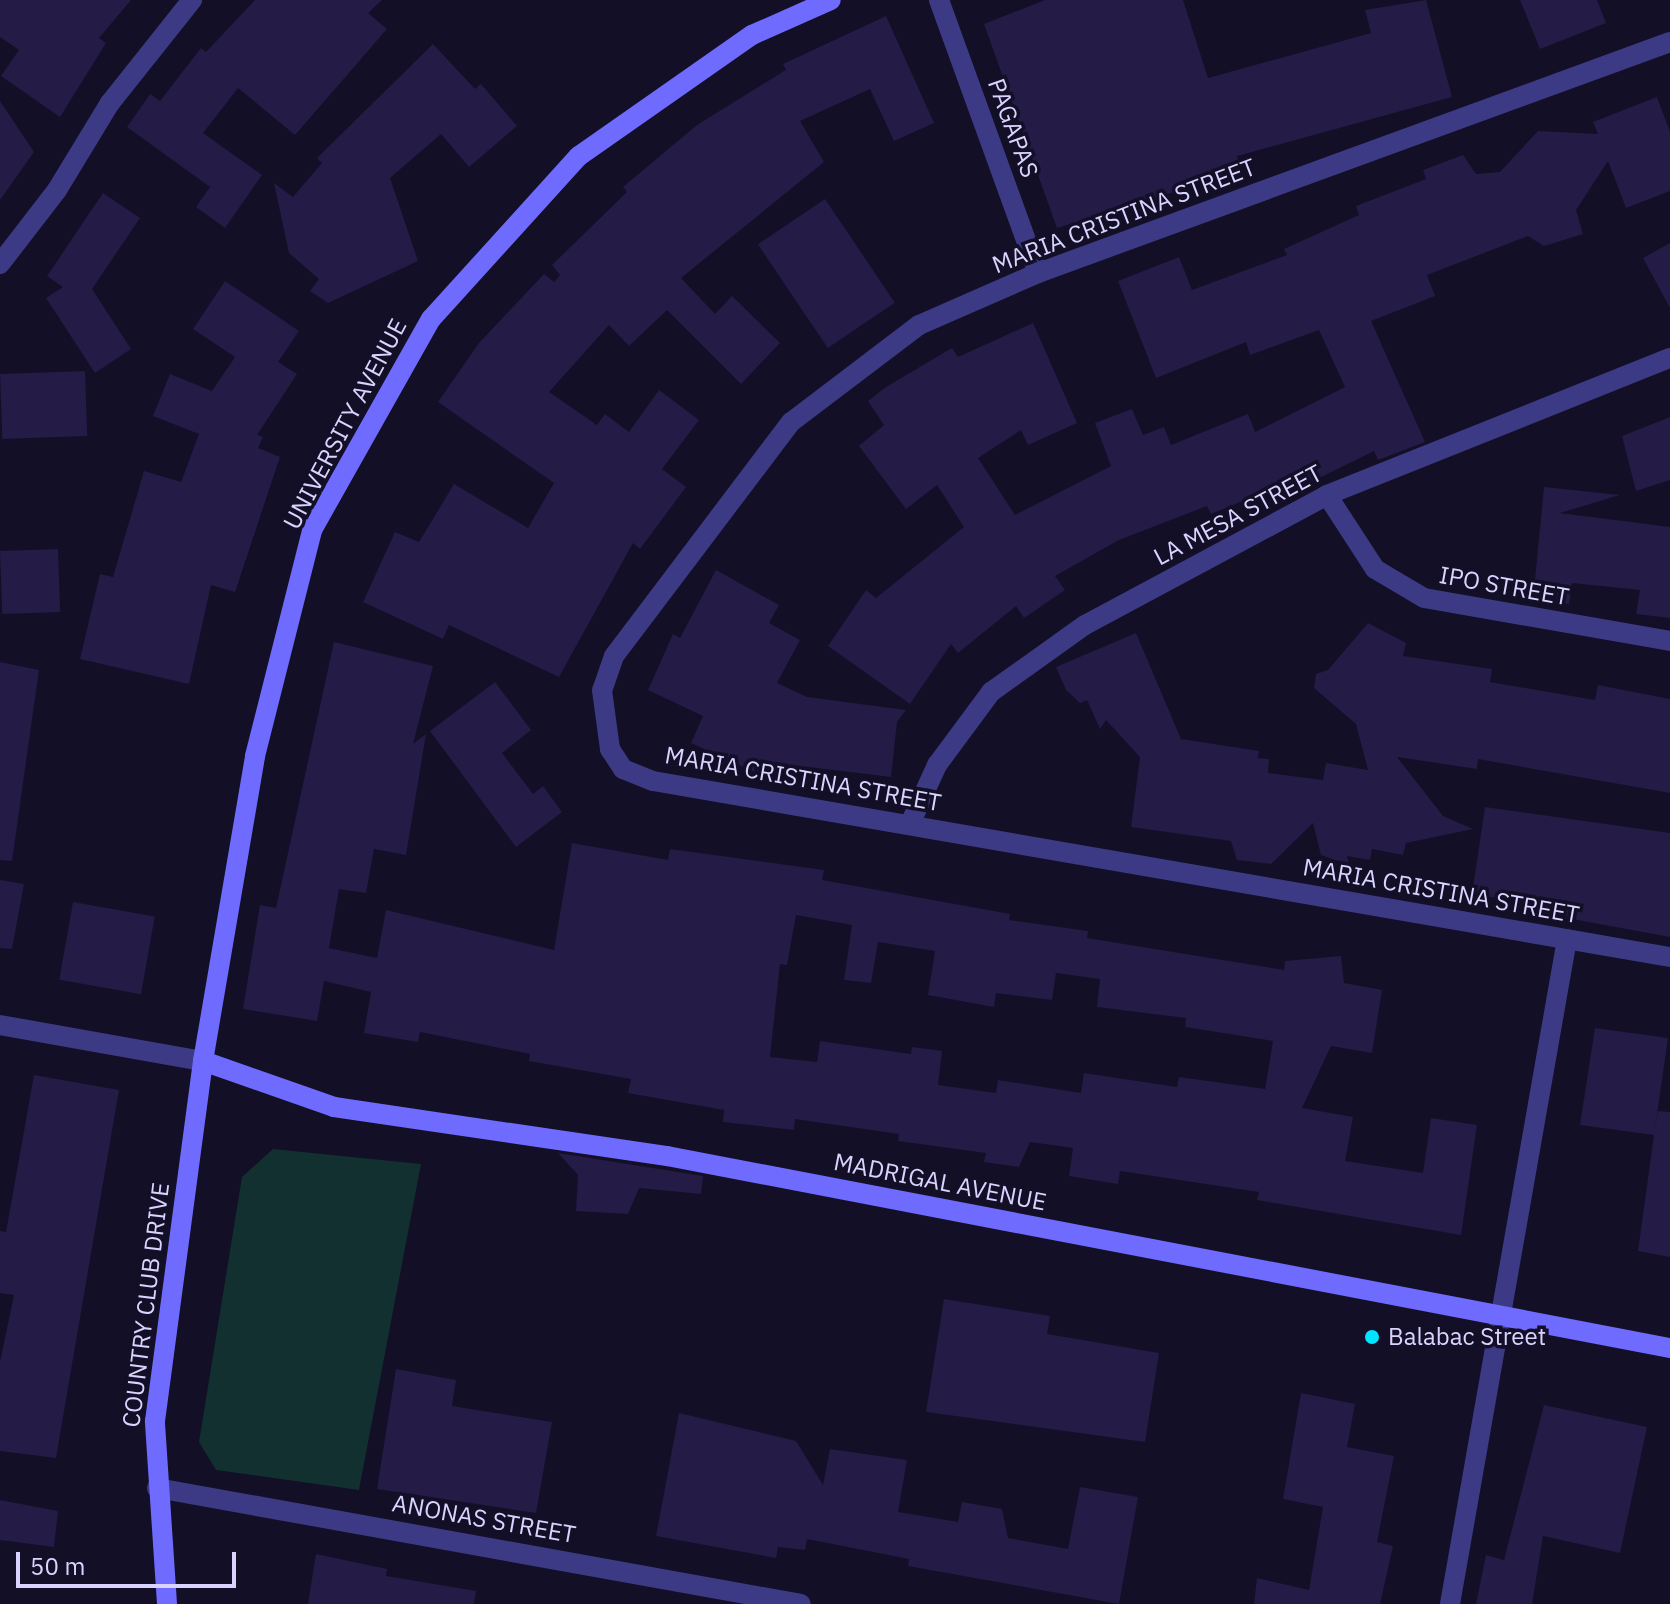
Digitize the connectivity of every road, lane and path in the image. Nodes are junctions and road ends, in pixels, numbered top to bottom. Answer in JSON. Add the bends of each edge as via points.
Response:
{"nodes":[{"id":1,"x":192,"y":0,"type":"edge"},
{"id":2,"x":831,"y":0,"type":"edge"},
{"id":3,"x":939,"y":0,"type":"edge"},
{"id":4,"x":1670,"y":42,"type":"edge"},
{"id":5,"x":0,"y":264,"type":"edge"},
{"id":6,"x":1038,"y":273,"type":"junction"},
{"id":7,"x":1670,"y":358,"type":"edge"},
{"id":8,"x":1327,"y":495,"type":"junction"},
{"id":9,"x":1670,"y":641,"type":"edge"},
{"id":10,"x":910,"y":824,"type":"junction"},
{"id":11,"x":1567,"y":939,"type":"junction"},
{"id":12,"x":1670,"y":957,"type":"edge"},
{"id":13,"x":0,"y":1025,"type":"edge"},
{"id":14,"x":203,"y":1061,"type":"junction"},
{"id":15,"x":1499,"y":1317,"type":"junction"},
{"id":16,"x":1670,"y":1348,"type":"edge"},
{"id":17,"x":157,"y":1488,"type":"junction"},
{"id":18,"x":167,"y":1604,"type":"edge"},
{"id":19,"x":801,"y":1604,"type":"edge"},
{"id":20,"x":1450,"y":1604,"type":"edge"}],
"edges":[{"from":1,"to":5,"type":"street","via":[[110,103],[57,190]]},
{"from":2,"to":14,"type":"street","name":"UNIVERSITY AVENUE","via":[[752,35],[579,156],[431,319],[312,530],[255,756]]},
{"from":3,"to":6,"type":"street","name":"PAGAPAS"},
{"from":4,"to":6,"type":"street","name":"MARIA CRISTINA STREET"},
{"from":6,"to":10,"type":"street","name":"MARIA CRISTINA STREET","via":[[919,325],[791,422],[614,656],[602,690],[603,724],[623,769],[653,781]]},
{"from":7,"to":8,"type":"street","name":"LA MESA STREET"},
{"from":8,"to":9,"type":"street","name":"IPO STREET","via":[[1375,569],[1424,598]]},
{"from":8,"to":10,"type":"street","name":"LA MESA STREET","via":[[1085,625],[991,692],[937,765]]},
{"from":10,"to":11,"type":"street","name":"MARIA CRISTINA STREET"},
{"from":11,"to":12,"type":"street","name":"MARIA CRISTINA STREET"},
{"from":11,"to":15,"type":"street"},
{"from":13,"to":14,"type":"street"},
{"from":14,"to":15,"type":"street","name":"MADRIGAL AVENUE","via":[[334,1107],[667,1156]]},
{"from":14,"to":17,"type":"street","name":"COUNTRY CLUB DRIVE","via":[[155,1421]]},
{"from":15,"to":16,"type":"street","name":"MADRIGAL AVENUE"},
{"from":15,"to":20,"type":"street"},
{"from":17,"to":18,"type":"street","name":"COUNTRY CLUB DRIVE"},
{"from":17,"to":19,"type":"street","name":"ANONAS STREET"}]}
